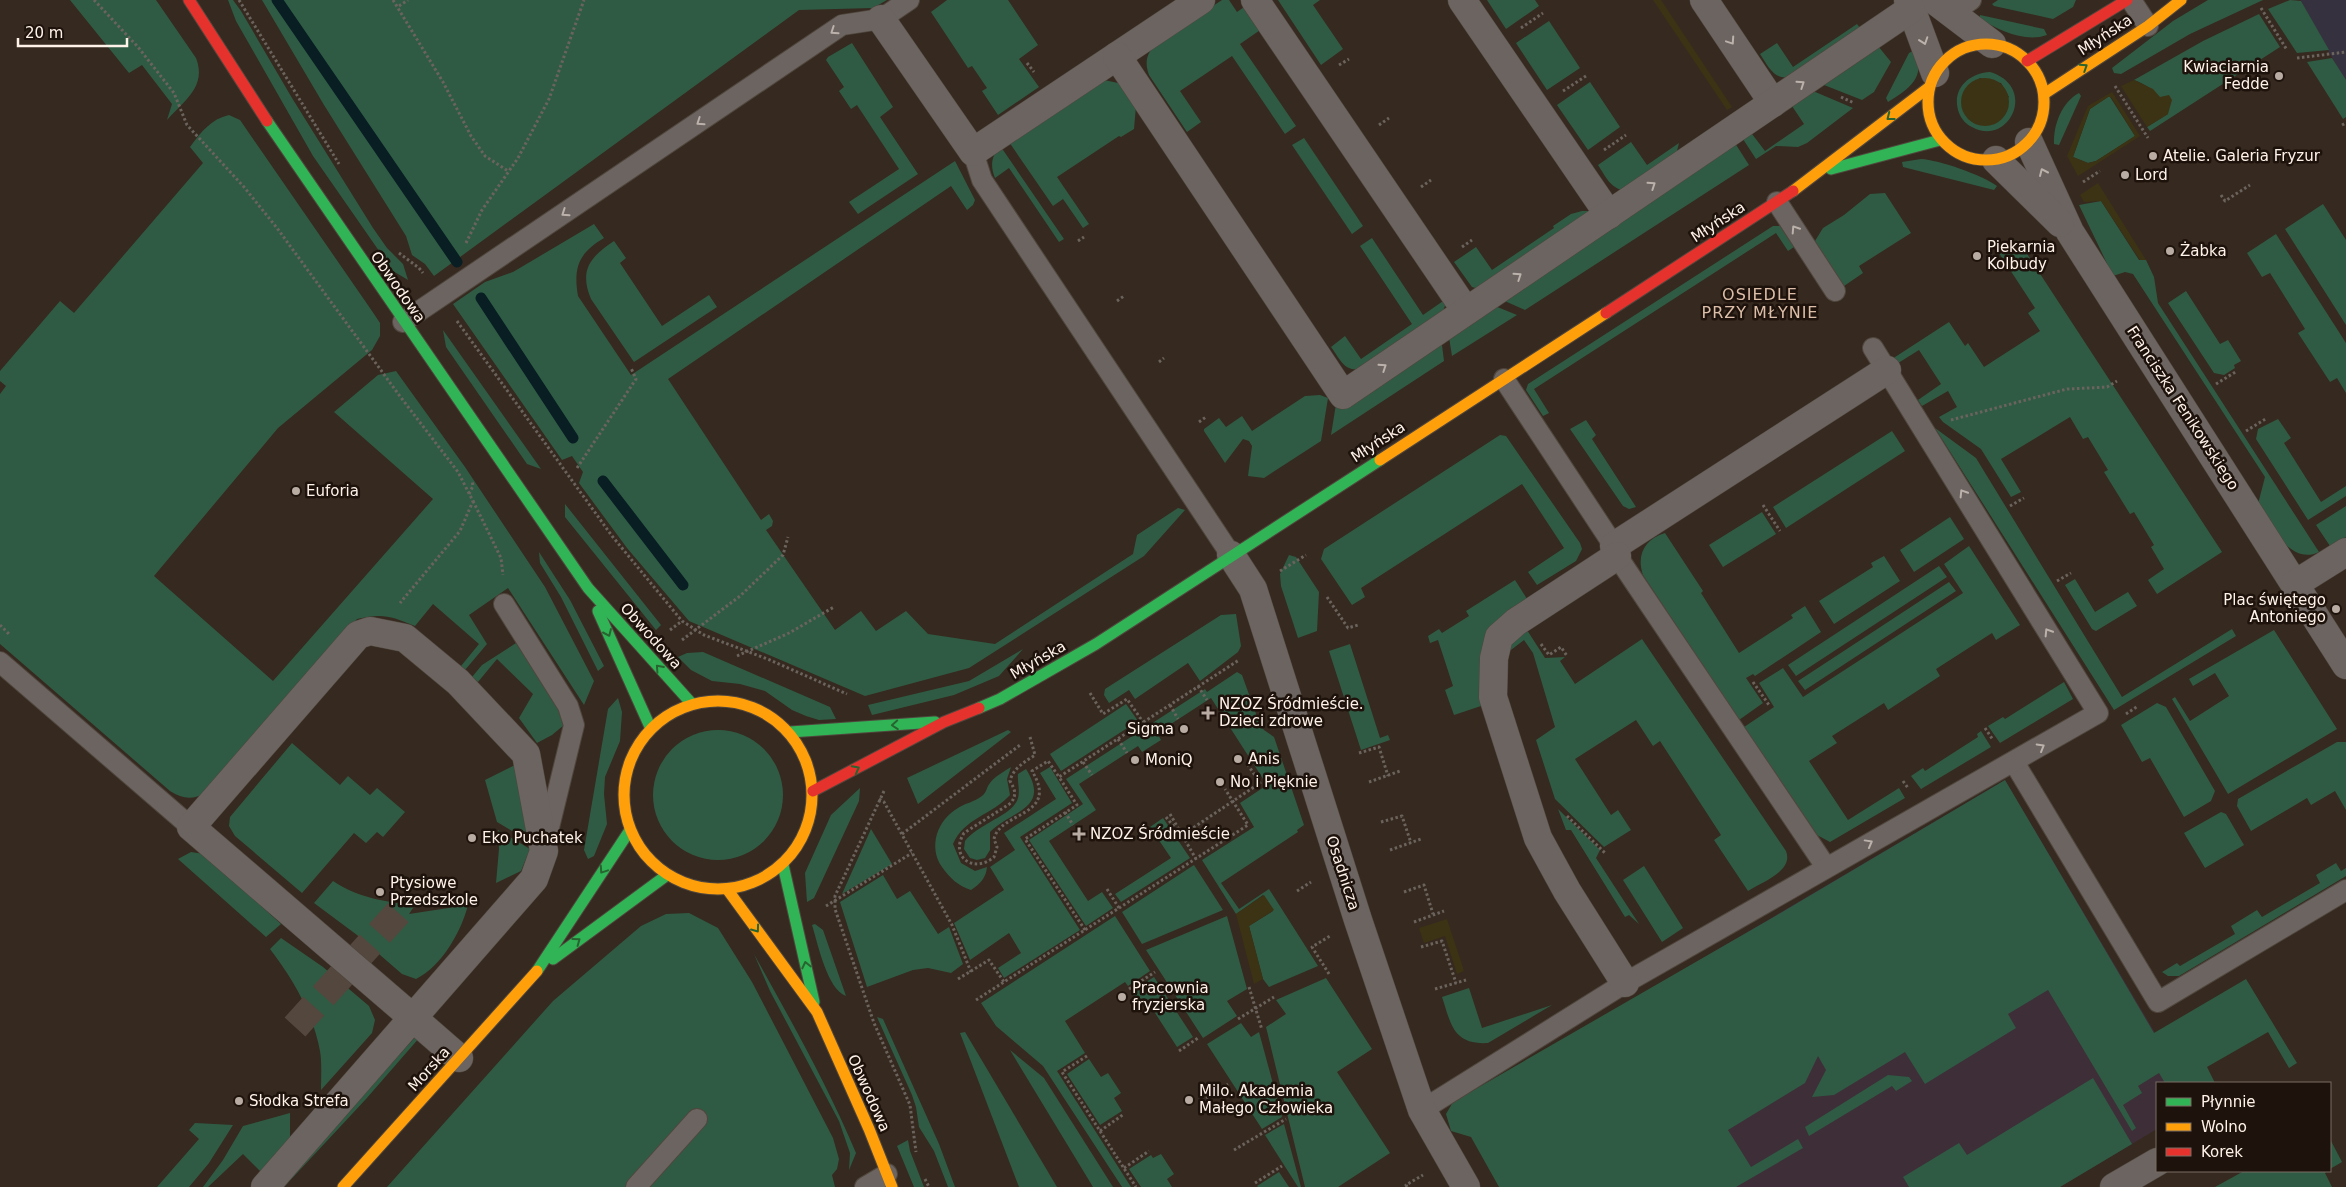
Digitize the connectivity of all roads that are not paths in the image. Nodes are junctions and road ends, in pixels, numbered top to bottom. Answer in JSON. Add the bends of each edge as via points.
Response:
{"nodes":[{"id":1,"x":189,"y":0,"type":"edge"},
{"id":2,"x":909,"y":0,"type":"edge"},
{"id":3,"x":1201,"y":0,"type":"edge"},
{"id":4,"x":1255,"y":0,"type":"edge"},
{"id":5,"x":1462,"y":0,"type":"edge"},
{"id":6,"x":1704,"y":0,"type":"edge"},
{"id":7,"x":2127,"y":0,"type":"edge"},
{"id":8,"x":2131,"y":0,"type":"edge"},
{"id":9,"x":2181,"y":0,"type":"edge"},
{"id":10,"x":1936,"y":4,"type":"edge"},
{"id":11,"x":881,"y":19,"type":"junction"},
{"id":12,"x":2148,"y":26,"type":"junction"},
{"id":13,"x":1992,"y":44,"type":"junction"},
{"id":14,"x":1117,"y":56,"type":"junction"},
{"id":15,"x":2027,"y":61,"type":"junction"},
{"id":16,"x":1932,"y":80,"type":"junction"},
{"id":17,"x":2044,"y":94,"type":"junction"},
{"id":18,"x":1773,"y":103,"type":"junction"},
{"id":19,"x":1940,"y":140,"type":"junction"},
{"id":20,"x":2029,"y":142,"type":"junction"},
{"id":21,"x":973,"y":152,"type":"junction"},
{"id":22,"x":1996,"y":160,"type":"junction"},
{"id":23,"x":1820,"y":172,"type":"junction"},
{"id":24,"x":1777,"y":202,"type":"junction"},
{"id":25,"x":1609,"y":215,"type":"junction"},
{"id":26,"x":2070,"y":232,"type":"junction"},
{"id":27,"x":1835,"y":291,"type":"dead end"},
{"id":28,"x":1466,"y":311,"type":"junction"},
{"id":29,"x":404,"y":322,"type":"junction"},
{"id":30,"x":1880,"y":359,"type":"joint"},
{"id":31,"x":1504,"y":378,"type":"junction"},
{"id":32,"x":1616,"y":551,"type":"junction"},
{"id":33,"x":2346,"y":552,"type":"edge"},
{"id":34,"x":1231,"y":555,"type":"junction"},
{"id":35,"x":2295,"y":584,"type":"junction"},
{"id":36,"x":588,"y":588,"type":"junction"},
{"id":37,"x":504,"y":604,"type":"road end"},
{"id":38,"x":0,"y":662,"type":"edge"},
{"id":39,"x":2346,"y":665,"type":"edge"},
{"id":40,"x":692,"y":704,"type":"junction"},
{"id":41,"x":944,"y":722,"type":"junction"},
{"id":42,"x":651,"y":729,"type":"junction"},
{"id":43,"x":790,"y":732,"type":"junction"},
{"id":44,"x":2014,"y":762,"type":"junction"},
{"id":45,"x":813,"y":792,"type":"junction"},
{"id":46,"x":191,"y":827,"type":"junction"},
{"id":47,"x":630,"y":830,"type":"junction"},
{"id":48,"x":544,"y":851,"type":"junction"},
{"id":49,"x":783,"y":865,"type":"junction"},
{"id":50,"x":1826,"y":867,"type":"junction"},
{"id":51,"x":667,"y":875,"type":"junction"},
{"id":52,"x":727,"y":889,"type":"junction"},
{"id":53,"x":2346,"y":890,"type":"edge"},
{"id":54,"x":537,"y":970,"type":"junction"},
{"id":55,"x":1625,"y":982,"type":"junction"},
{"id":56,"x":817,"y":1012,"type":"junction"},
{"id":57,"x":413,"y":1018,"type":"junction"},
{"id":58,"x":459,"y":1058,"type":"junction"},
{"id":59,"x":1422,"y":1110,"type":"junction"},
{"id":60,"x":698,"y":1119,"type":"dead end"},
{"id":61,"x":2156,"y":1163,"type":"edge"},
{"id":62,"x":889,"y":1180,"type":"edge"},
{"id":63,"x":264,"y":1187,"type":"edge"},
{"id":64,"x":343,"y":1187,"type":"edge"},
{"id":65,"x":636,"y":1187,"type":"edge"},
{"id":66,"x":865,"y":1187,"type":"edge"},
{"id":67,"x":1466,"y":1187,"type":"edge"},
{"id":68,"x":2114,"y":1187,"type":"edge"}],
"edges":[{"from":1,"to":29,"type":"main road","name":"Obwodowa","via":[[280,143]]},
{"from":2,"to":11,"type":"lane"},
{"from":3,"to":14,"type":"street"},
{"from":4,"to":28,"type":"street"},
{"from":5,"to":25,"type":"street"},
{"from":6,"to":18,"type":"street","one_way":true},
{"from":7,"to":15,"type":"main road","name":"Młyńska"},
{"from":8,"to":12,"type":"lane"},
{"from":9,"to":12,"type":"main road","name":"Młyńska"},
{"from":10,"to":13,"type":"street"},
{"from":10,"to":16,"type":"street","one_way":true},
{"from":18,"to":10,"type":"street","one_way":true},
{"from":11,"to":21,"type":"street"},
{"from":11,"to":29,"type":"lane","one_way":true,"via":[[842,25]]},
{"from":17,"to":12,"type":"main road","name":"Młyńska","one_way":true},
{"from":13,"to":15,"type":"main road","via":[[2011,49]]},
{"from":13,"to":16,"type":"main road","via":[[1974,44],[1958,51]]},
{"from":14,"to":21,"type":"street"},
{"from":14,"to":28,"type":"street","one_way":true,"via":[[1343,395]]},
{"from":15,"to":17,"type":"main road","via":[[2038,76]]},
{"from":16,"to":19,"type":"main road","via":[[1926,106],[1930,123]]},
{"from":16,"to":23,"type":"main road","name":"Młyńska","one_way":true},
{"from":17,"to":20,"type":"main road","via":[[2044,111],[2039,127]]},
{"from":25,"to":18,"type":"street","one_way":true},
{"from":19,"to":22,"type":"main road","via":[[1965,157],[1980,161]]},
{"from":19,"to":23,"type":"main road","name":"Młyńska"},
{"from":20,"to":22,"type":"main road","via":[[2014,154]]},
{"from":26,"to":20,"type":"street","name":"Franciszka Fenikowskiego","one_way":true},
{"from":21,"to":34,"type":"lane","via":[[982,180]]},
{"from":22,"to":26,"type":"street","name":"Franciszka Fenikowskiego"},
{"from":23,"to":24,"type":"main road","name":"Młyńska"},
{"from":27,"to":24,"type":"lane","one_way":true},
{"from":24,"to":31,"type":"main road","name":"Młyńska"},
{"from":28,"to":25,"type":"street","one_way":true},
{"from":26,"to":35,"type":"street","name":"Franciszka Fenikowskiego"},
{"from":29,"to":36,"type":"main road","name":"Obwodowa"},
{"from":30,"to":32,"type":"street"},
{"from":44,"to":30,"type":"lane","one_way":true,"via":[[2098,713]]},
{"from":31,"to":32,"type":"lane"},
{"from":31,"to":34,"type":"main road","name":"Młyńska"},
{"from":32,"to":50,"type":"lane"},
{"from":32,"to":55,"type":"street","via":[[1516,622],[1500,637],[1494,658],[1493,697],[1538,838],[1567,891]]},
{"from":33,"to":35,"type":"street"},
{"from":34,"to":41,"type":"main road","name":"Młyńska","via":[[1096,644],[1000,699]]},
{"from":34,"to":59,"type":"street","name":"Osadnicza","via":[[1253,589]]},
{"from":35,"to":39,"type":"street","name":"Franciszka Fenikowskiego"},
{"from":40,"to":36,"type":"main road","name":"Obwodowa","one_way":true},
{"from":36,"to":42,"type":"main road","name":"Obwodowa","one_way":true},
{"from":37,"to":48,"type":"lane","via":[[568,706],[574,725]]},
{"from":38,"to":46,"type":"lane"},
{"from":40,"to":42,"type":"main road","via":[[670,714]]},
{"from":40,"to":43,"type":"main road","via":[[727,700],[762,710]]},
{"from":41,"to":43,"type":"main road","name":"Młyńska","one_way":true},
{"from":45,"to":41,"type":"main road","name":"Młyńska","one_way":true},
{"from":42,"to":47,"type":"main road","via":[[631,759],[624,794]]},
{"from":43,"to":45,"type":"main road","via":[[806,760]]},
{"from":50,"to":44,"type":"lane","one_way":true},
{"from":44,"to":53,"type":"lane","via":[[2158,1002]]},
{"from":45,"to":49,"type":"main road","via":[[806,832]]},
{"from":46,"to":48,"type":"street","via":[[358,635],[370,631],[405,638],[458,682],[526,754]]},
{"from":46,"to":57,"type":"street"},
{"from":47,"to":51,"type":"main road","via":[[645,855]]},
{"from":47,"to":54,"type":"main road","name":"Morska","one_way":true},
{"from":48,"to":57,"type":"street","via":[[534,879]]},
{"from":49,"to":52,"type":"main road","via":[[757,882]]},
{"from":56,"to":49,"type":"main road","name":"Obwodowa","one_way":true},
{"from":50,"to":55,"type":"lane"},
{"from":51,"to":52,"type":"main road","via":[[706,889]]},
{"from":54,"to":51,"type":"main road","name":"Morska","one_way":true},
{"from":52,"to":56,"type":"main road","name":"Obwodowa","one_way":true},
{"from":54,"to":58,"type":"main road","name":"Morska"},
{"from":55,"to":59,"type":"lane"},
{"from":56,"to":62,"type":"main road","name":"Obwodowa"},
{"from":57,"to":58,"type":"street"},
{"from":57,"to":63,"type":"street"},
{"from":58,"to":64,"type":"main road","name":"Morska"},
{"from":59,"to":67,"type":"street","name":"Osadnicza"},
{"from":60,"to":65,"type":"lane"},
{"from":61,"to":68,"type":"street"},
{"from":62,"to":66,"type":"lane"}]}
